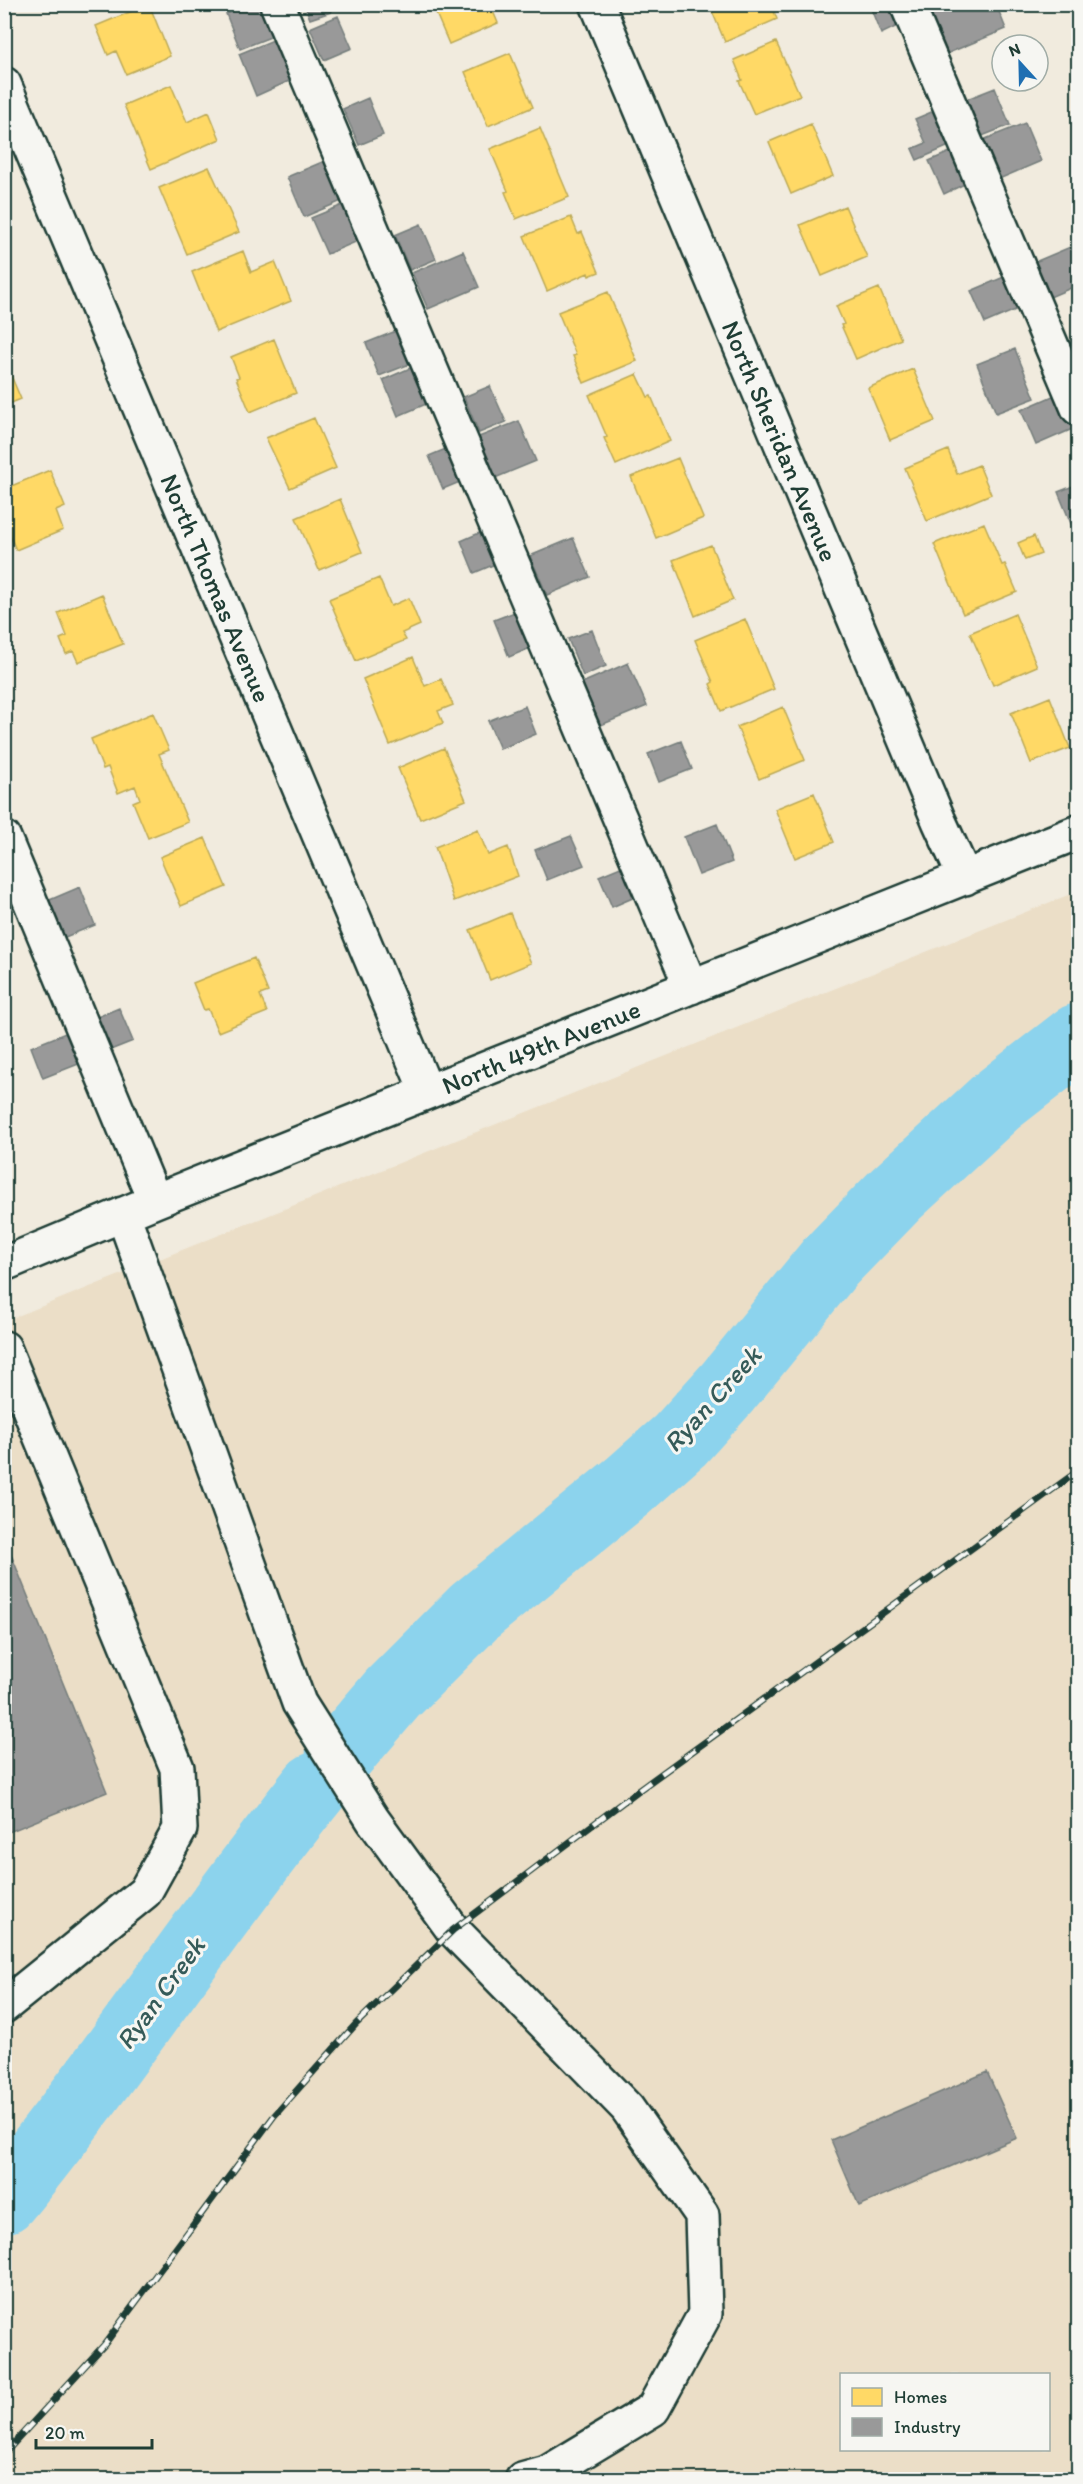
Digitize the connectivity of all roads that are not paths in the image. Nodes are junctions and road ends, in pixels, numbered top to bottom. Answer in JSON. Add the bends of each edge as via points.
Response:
{"nodes":[{"id":1,"x":277,"y":4,"type":"edge"},
{"id":2,"x":597,"y":4,"type":"edge"},
{"id":3,"x":907,"y":4,"type":"edge"},
{"id":4,"x":4,"y":84,"type":"edge"},
{"id":5,"x":1078,"y":408,"type":"edge"},
{"id":6,"x":1078,"y":832,"type":"edge"},
{"id":7,"x":4,"y":838,"type":"edge"},
{"id":8,"x":965,"y":878,"type":"junction"},
{"id":9,"x":691,"y":987,"type":"junction"},
{"id":10,"x":427,"y":1092,"type":"junction"},
{"id":11,"x":155,"y":1201,"type":"junction"},
{"id":12,"x":123,"y":1214,"type":"junction"},
{"id":13,"x":4,"y":1264,"type":"edge"},
{"id":14,"x":8,"y":1369,"type":"edge"},
{"id":15,"x":4,"y":2006,"type":"edge"},
{"id":16,"x":522,"y":2480,"type":"edge"}],
"edges":[{"from":1,"to":9,"type":"street"},
{"from":2,"to":8,"type":"street","name":"North Sheridan Avenue"},
{"from":3,"to":5,"type":"street"},
{"from":4,"to":10,"type":"street","name":"North Thomas Avenue"},
{"from":6,"to":8,"type":"street","name":"North 49th Avenue"},
{"from":7,"to":11,"type":"street"},
{"from":8,"to":9,"type":"street","name":"North 49th Avenue"},
{"from":9,"to":10,"type":"street","name":"North 49th Avenue"},
{"from":10,"to":11,"type":"street","name":"North 49th Avenue"},
{"from":11,"to":12,"type":"street","name":"North 49th Avenue"},
{"from":12,"to":13,"type":"street","name":"North 49th Avenue"},
{"from":12,"to":16,"type":"street","via":[[299,1703],[373,1821],[453,1930],[627,2108],[702,2215],[705,2314],[653,2409],[546,2473]]},
{"from":14,"to":15,"type":"street","via":[[177,1768],[180,1829],[145,1892]]}]}
